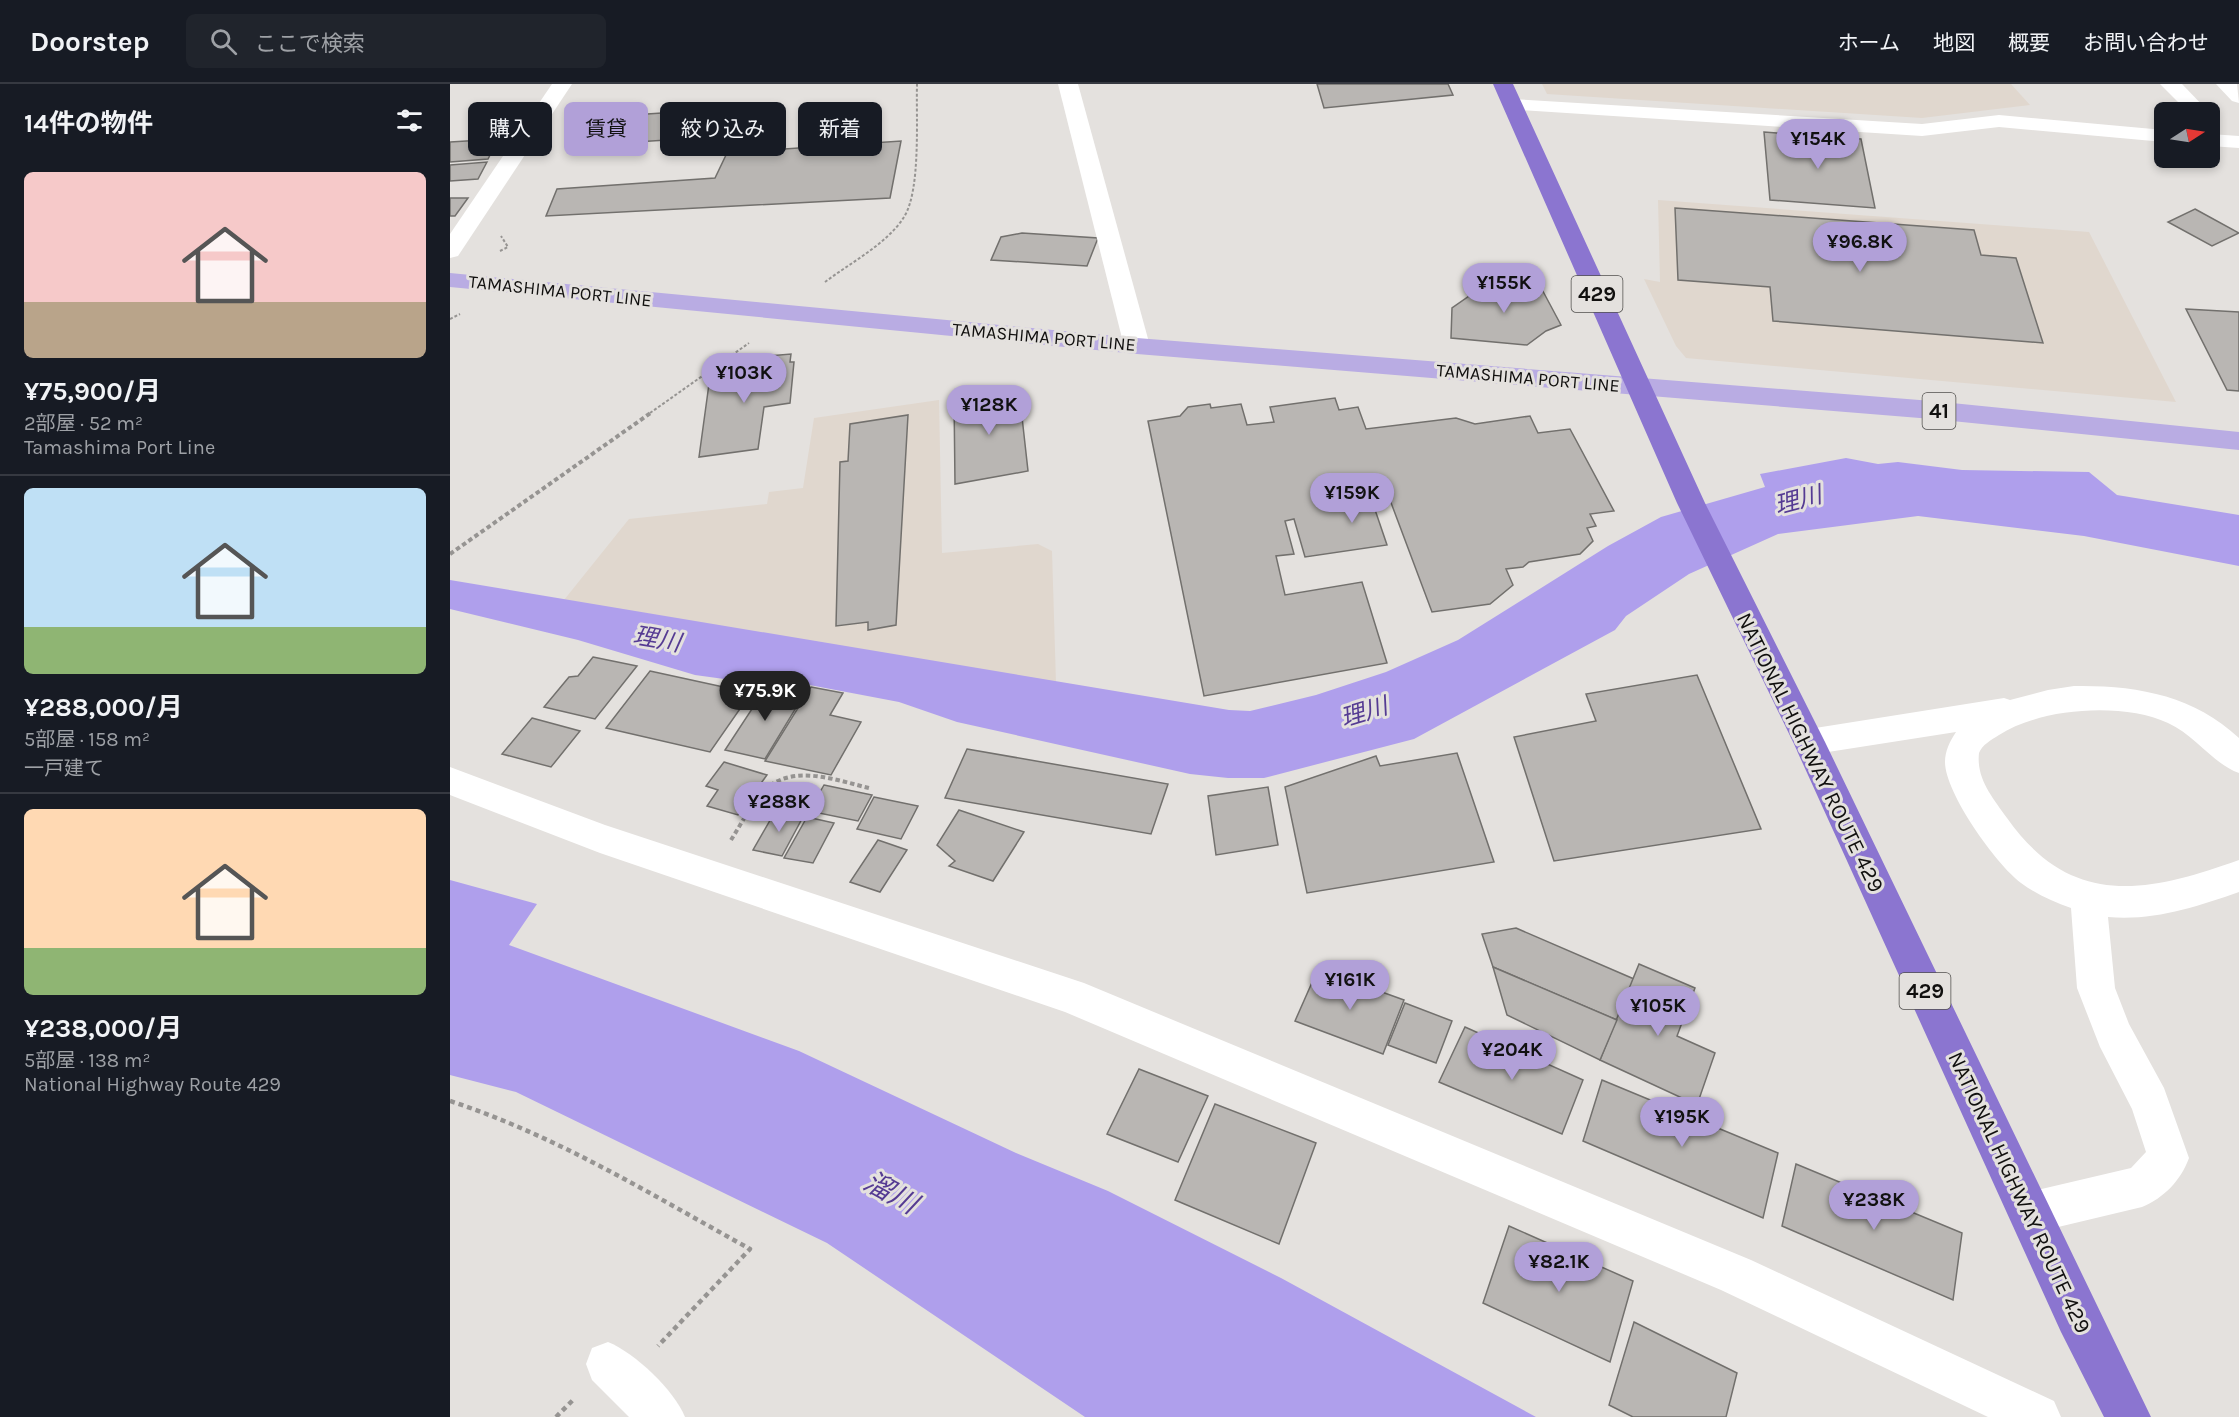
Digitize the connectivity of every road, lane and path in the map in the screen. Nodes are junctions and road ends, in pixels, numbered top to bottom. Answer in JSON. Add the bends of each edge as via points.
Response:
{"nodes":[{"id":1,"x":562,"y":84,"type":"edge"},
{"id":2,"x":917,"y":84,"type":"edge"},
{"id":3,"x":1068,"y":84,"type":"edge"},
{"id":4,"x":2170,"y":84,"type":"edge"},
{"id":5,"x":2226,"y":84,"type":"edge"},
{"id":6,"x":1508,"y":94,"type":"edge"},
{"id":7,"x":2239,"y":96,"type":"edge"},
{"id":8,"x":2189,"y":102,"type":"edge"},
{"id":9,"x":2154,"y":135,"type":"edge"},
{"id":10,"x":450,"y":251,"type":"edge"},
{"id":11,"x":450,"y":280,"type":"edge"},
{"id":12,"x":787,"y":314,"type":"junction"},
{"id":13,"x":1137,"y":346,"type":"junction"},
{"id":14,"x":1638,"y":386,"type":"junction"},
{"id":15,"x":2239,"y":441,"type":"edge"},
{"id":16,"x":450,"y":554,"type":"edge"},
{"id":17,"x":2018,"y":709,"type":"junction"},
{"id":18,"x":1809,"y":742,"type":"junction"},
{"id":19,"x":2239,"y":759,"type":"edge"},
{"id":20,"x":450,"y":781,"type":"edge"},
{"id":21,"x":869,"y":788,"type":"dead end"},
{"id":22,"x":708,"y":874,"type":"junction"},
{"id":23,"x":2239,"y":876,"type":"edge"},
{"id":24,"x":2088,"y":901,"type":"junction"},
{"id":25,"x":450,"y":1101,"type":"edge"},
{"id":26,"x":2030,"y":1213,"type":"junction"},
{"id":27,"x":617,"y":1373,"type":"joint"},
{"id":28,"x":662,"y":1417,"type":"edge"},
{"id":29,"x":2038,"y":1417,"type":"edge"},
{"id":30,"x":2128,"y":1417,"type":"edge"}],
"edges":[{"from":1,"to":10,"type":"street"},
{"from":2,"to":12,"type":"path","via":[[912,186],[904,216]]},
{"from":3,"to":13,"type":"street"},
{"from":4,"to":8,"type":"street"},
{"from":5,"to":7,"type":"street"},
{"from":6,"to":9,"type":"street","via":[[1922,130],[2000,121]]},
{"from":6,"to":14,"type":"highway","name":"NATIONAL HIGHWAY ROUTE 429","number":"429"},
{"from":11,"to":12,"type":"main road","name":"TAMASHIMA PORT LINE"},
{"from":12,"to":13,"type":"main road","name":"TAMASHIMA PORT LINE"},
{"from":12,"to":16,"type":"path"},
{"from":13,"to":14,"type":"main road","name":"TAMASHIMA PORT LINE"},
{"from":14,"to":15,"type":"main road","number":"41"},
{"from":14,"to":18,"type":"highway","name":"NATIONAL HIGHWAY ROUTE 429","number":"429","via":[[1721,566]]},
{"from":17,"to":18,"type":"street"},
{"from":17,"to":19,"type":"street","via":[[2085,698],[2135,701],[2173,711],[2195,722]]},
{"from":17,"to":24,"type":"street","via":[[1990,722],[1965,743],[1961,757],[1963,778],[1989,822],[2025,864],[2048,883]]},
{"from":18,"to":26,"type":"highway","name":"NATIONAL HIGHWAY ROUTE 429","number":"429"},
{"from":20,"to":22,"type":"street"},
{"from":21,"to":22,"type":"path","via":[[798,775],[777,779],[766,788]]},
{"from":22,"to":29,"type":"street","via":[[1071,996],[1736,1275]]},
{"from":23,"to":24,"type":"street","via":[[2167,898],[2117,904]]},
{"from":24,"to":26,"type":"street","via":[[2096,988],[2114,1034],[2150,1102],[2169,1158],[2142,1186]]},
{"from":25,"to":27,"type":"path","via":[[493,1113],[556,1143],[750,1249]]},
{"from":26,"to":30,"type":"highway","name":"NATIONAL HIGHWAY ROUTE 429","number":"429"},
{"from":27,"to":28,"type":"street"}]}
